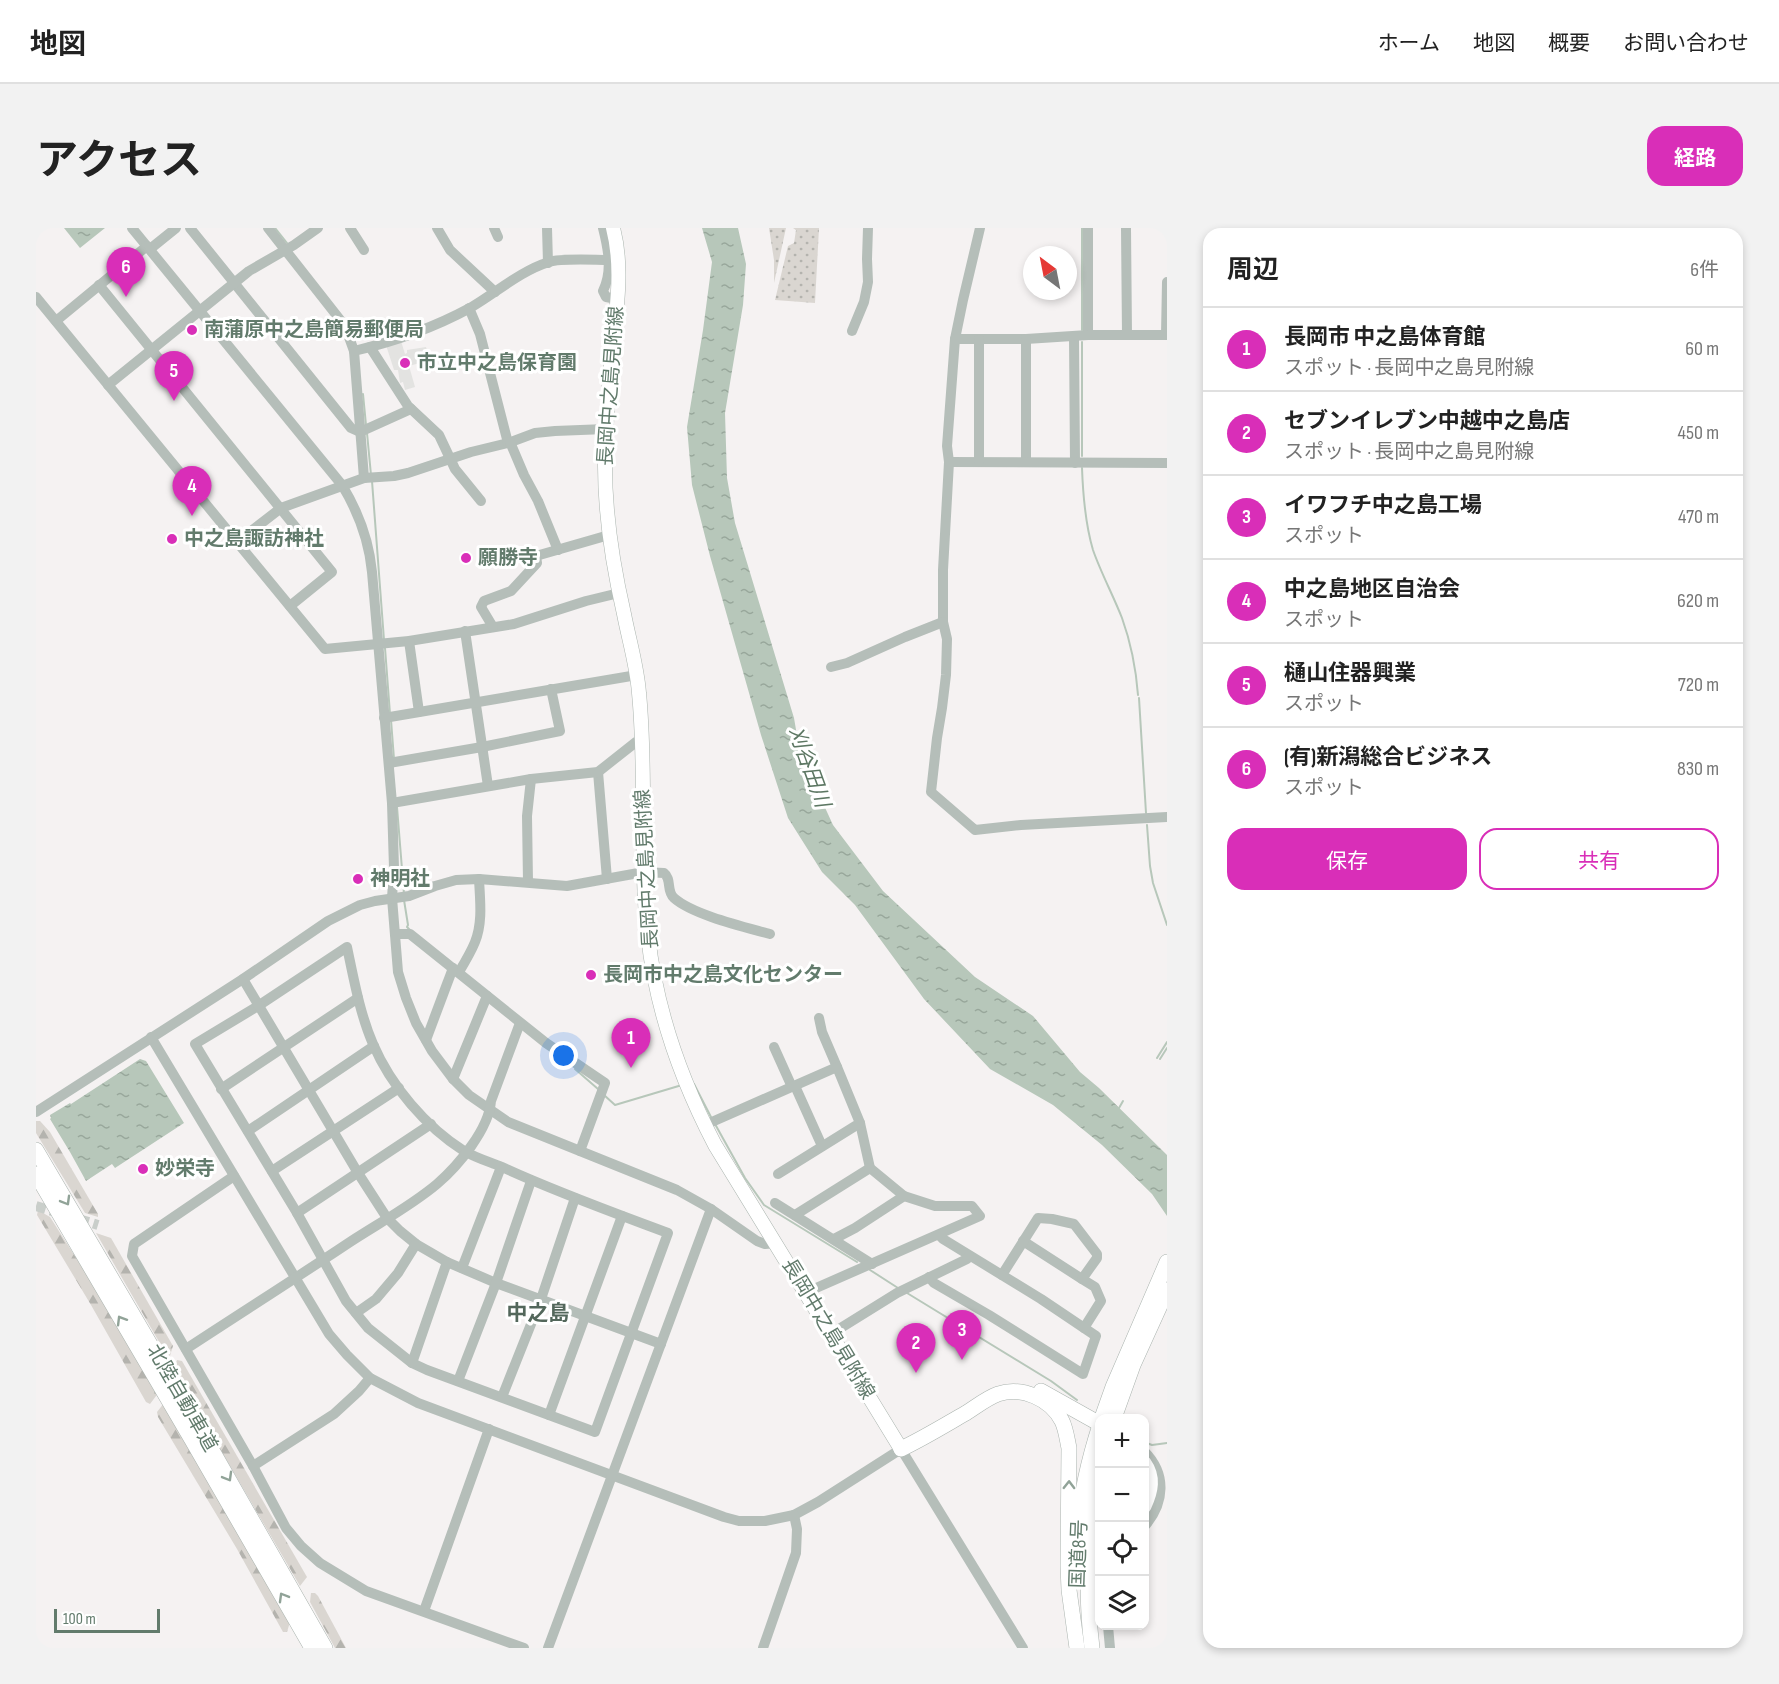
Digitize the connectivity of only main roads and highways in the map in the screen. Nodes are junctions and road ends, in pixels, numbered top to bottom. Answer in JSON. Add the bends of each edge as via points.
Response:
{"nodes":[{"id":1,"x":613,"y":228,"type":"edge"},
{"id":2,"x":36,"y":1150,"type":"edge"},
{"id":3,"x":36,"y":1174,"type":"edge"},
{"id":4,"x":1167,"y":1263,"type":"edge"},
{"id":5,"x":1167,"y":1290,"type":"edge"},
{"id":6,"x":1153,"y":1308,"type":"junction"},
{"id":7,"x":1107,"y":1414,"type":"edge"},
{"id":8,"x":1095,"y":1418,"type":"edge"},
{"id":9,"x":1095,"y":1448,"type":"edge"},
{"id":10,"x":902,"y":1449,"type":"junction"},
{"id":11,"x":1149,"y":1474,"type":"edge"},
{"id":12,"x":1149,"y":1492,"type":"edge"},
{"id":13,"x":1095,"y":1500,"type":"edge"},
{"id":14,"x":1097,"y":1576,"type":"edge"},
{"id":15,"x":312,"y":1648,"type":"edge"},
{"id":16,"x":326,"y":1648,"type":"edge"},
{"id":17,"x":1077,"y":1648,"type":"edge"},
{"id":18,"x":1082,"y":1648,"type":"edge"},
{"id":19,"x":1092,"y":1648,"type":"edge"},
{"id":20,"x":1099,"y":1648,"type":"edge"}],
"edges":[{"from":1,"to":10,"type":"main road","name":"長岡中之島見附線","via":[[618,259],[617,299],[605,492],[619,593],[637,675],[643,740],[644,872],[654,976],[664,1018],[705,1125]]},
{"from":2,"to":16,"type":"highway","name":"北陸自動車道","one_way":true},
{"from":15,"to":3,"type":"highway","name":"北陸自動車道","one_way":true},
{"from":4,"to":6,"type":"highway","name":"国道8号"},
{"from":5,"to":6,"type":"highway","name":"国道8号"},
{"from":6,"to":7,"type":"highway","name":"国道8号","via":[[1133,1365]]},
{"from":8,"to":10,"type":"highway","via":[[1032,1387],[1004,1387],[919,1434]]},
{"from":9,"to":18,"type":"highway","name":"国道8号","via":[[1084,1485],[1077,1542]]},
{"from":17,"to":10,"type":"highway","one_way":true,"via":[[1068,1566],[1069,1448],[1055,1411],[1036,1396],[1004,1392]]},
{"from":11,"to":12,"type":"highway"},
{"from":13,"to":19,"type":"highway","name":"国道8号","via":[[1087,1578]]},
{"from":14,"to":20,"type":"highway","via":[[1095,1623]]}]}
